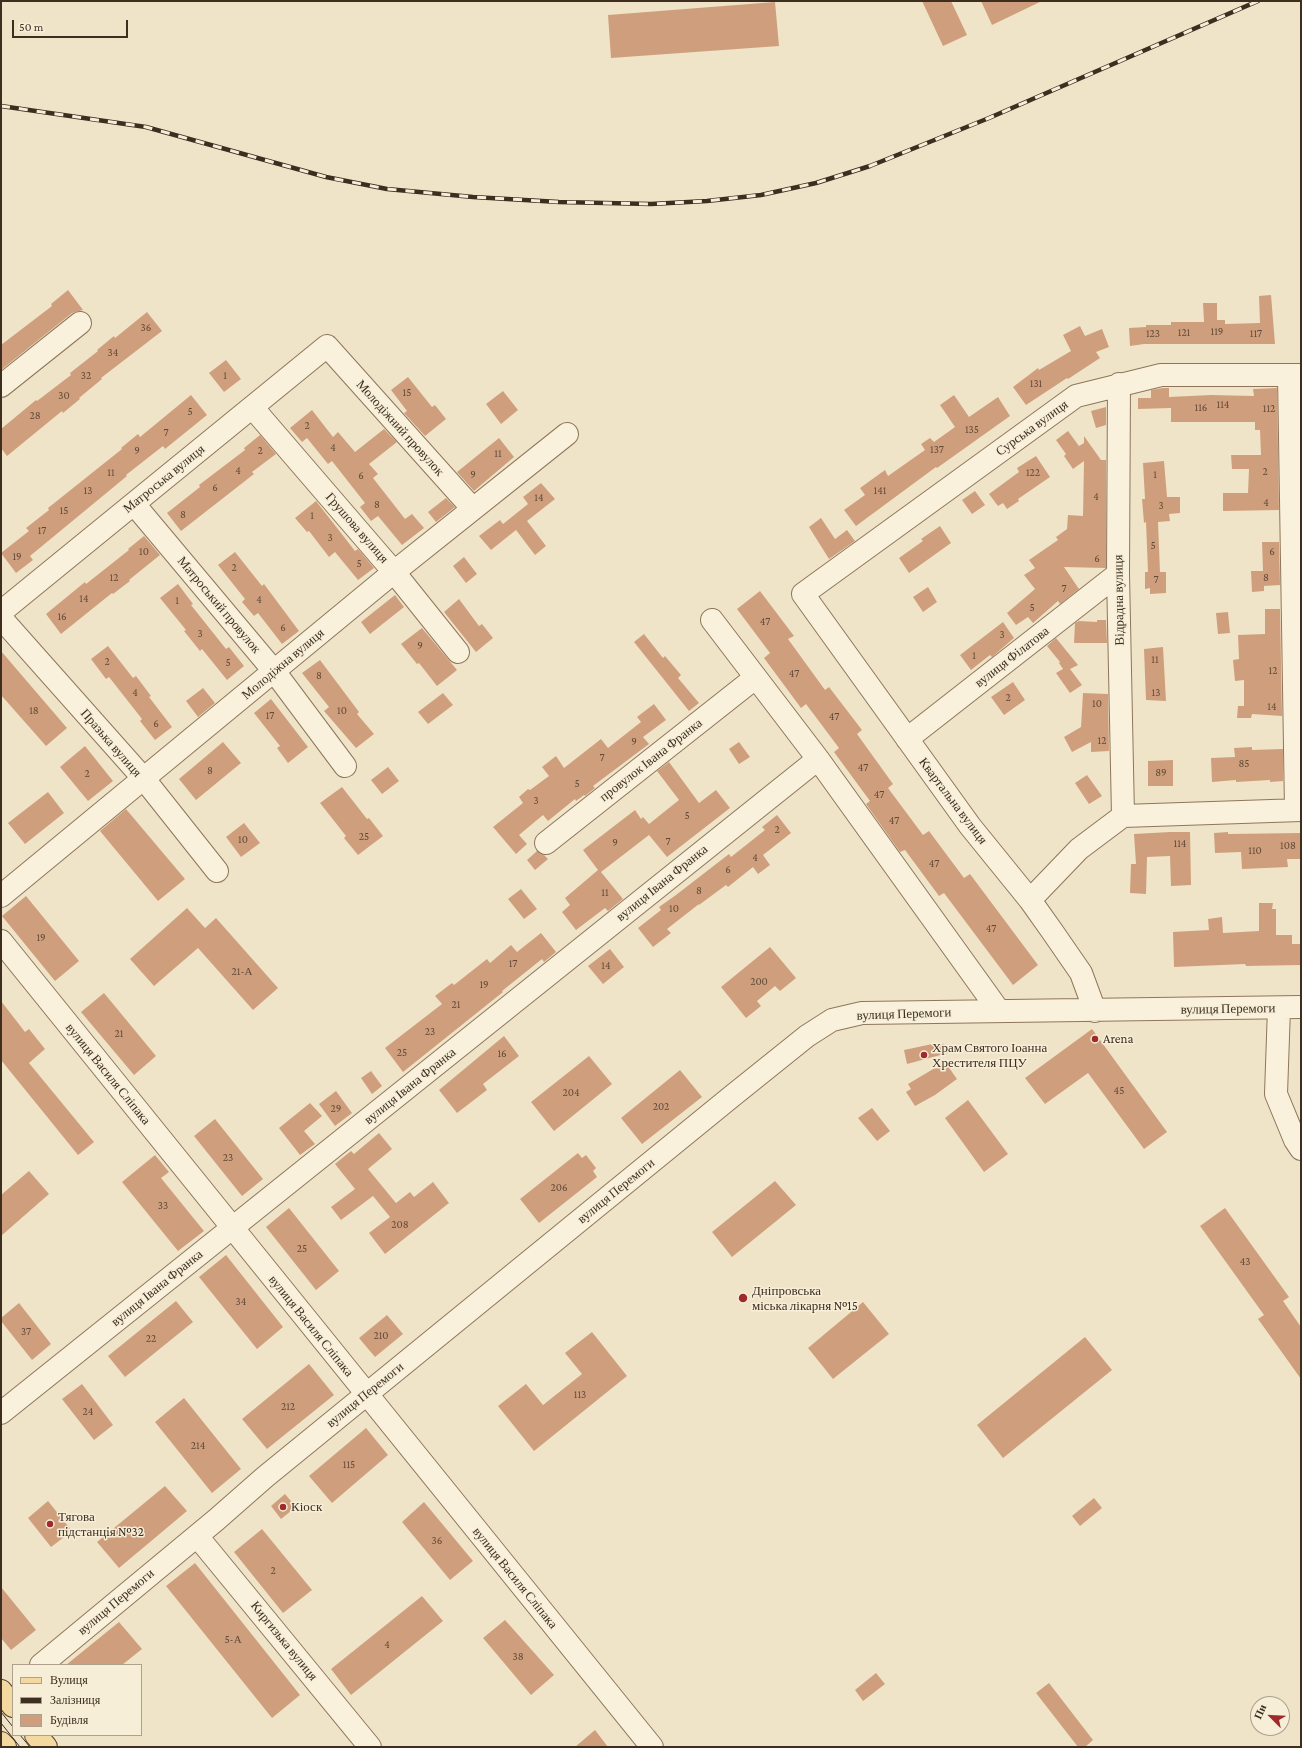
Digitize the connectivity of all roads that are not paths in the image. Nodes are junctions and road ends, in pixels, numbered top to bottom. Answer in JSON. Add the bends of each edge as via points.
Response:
{"nodes":[{"id":1,"x":80,"y":323,"type":"dead end"},
{"id":2,"x":327,"y":346,"type":"joint"},
{"id":3,"x":1295,"y":375,"type":"edge"},
{"id":4,"x":1119,"y":384,"type":"junction"},
{"id":5,"x":1,"y":386,"type":"edge"},
{"id":6,"x":252,"y":407,"type":"junction"},
{"id":7,"x":567,"y":434,"type":"dead end"},
{"id":8,"x":134,"y":504,"type":"junction"},
{"id":9,"x":473,"y":510,"type":"junction"},
{"id":10,"x":394,"y":572,"type":"junction"},
{"id":11,"x":1118,"y":574,"type":"junction"},
{"id":12,"x":803,"y":594,"type":"joint"},
{"id":13,"x":1,"y":612,"type":"edge"},
{"id":14,"x":1,"y":618,"type":"edge"},
{"id":15,"x":712,"y":620,"type":"dead end"},
{"id":16,"x":458,"y":652,"type":"dead end"},
{"id":17,"x":274,"y":671,"type":"junction"},
{"id":18,"x":755,"y":678,"type":"junction"},
{"id":19,"x":906,"y":739,"type":"junction"},
{"id":20,"x":818,"y":759,"type":"junction"},
{"id":21,"x":345,"y":766,"type":"dead end"},
{"id":22,"x":144,"y":780,"type":"junction"},
{"id":23,"x":1298,"y":810,"type":"edge"},
{"id":24,"x":1124,"y":816,"type":"junction"},
{"id":25,"x":546,"y":843,"type":"dead end"},
{"id":26,"x":217,"y":871,"type":"dead end"},
{"id":27,"x":1,"y":896,"type":"edge"},
{"id":28,"x":1030,"y":900,"type":"junction"},
{"id":29,"x":1,"y":942,"type":"edge"},
{"id":30,"x":1301,"y":1007,"type":"edge"},
{"id":31,"x":1279,"y":1008,"type":"junction"},
{"id":32,"x":999,"y":1011,"type":"junction"},
{"id":33,"x":1095,"y":1011,"type":"junction"},
{"id":34,"x":1301,"y":1149,"type":"edge"},
{"id":35,"x":233,"y":1228,"type":"junction"},
{"id":36,"x":366,"y":1394,"type":"junction"},
{"id":37,"x":1,"y":1413,"type":"edge"},
{"id":38,"x":197,"y":1536,"type":"junction"},
{"id":39,"x":42,"y":1664,"type":"edge"},
{"id":40,"x":37,"y":1736,"type":"edge"},
{"id":41,"x":1,"y":1742,"type":"edge"},
{"id":42,"x":5,"y":1747,"type":"edge"},
{"id":43,"x":46,"y":1747,"type":"edge"},
{"id":44,"x":370,"y":1747,"type":"edge"},
{"id":45,"x":652,"y":1747,"type":"edge"}],
"edges":[{"from":1,"to":5,"type":"street"},
{"from":2,"to":6,"type":"street","name":"Матроська вулиця"},
{"from":2,"to":9,"type":"street","name":"Молодіжний провулок"},
{"from":3,"to":4,"type":"street","name":"Сурська вулиця","via":[[1161,375]]},
{"from":3,"to":23,"type":"street"},
{"from":4,"to":11,"type":"street","name":"Відрадна вулиця"},
{"from":4,"to":12,"type":"street","name":"Сурська вулиця","via":[[1076,396]]},
{"from":6,"to":8,"type":"street","name":"Матроська вулиця"},
{"from":6,"to":10,"type":"street","name":"Грушова вулиця"},
{"from":7,"to":9,"type":"street","name":"Молодіжна вулиця"},
{"from":8,"to":13,"type":"street","name":"Матроська вулиця"},
{"from":8,"to":17,"type":"street","name":"Матроський провулок"},
{"from":9,"to":10,"type":"street","name":"Молодіжна вулиця"},
{"from":10,"to":16,"type":"street","name":"Грушова вулиця"},
{"from":10,"to":17,"type":"street","name":"Молодіжна вулиця"},
{"from":11,"to":19,"type":"street","name":"вулиця Філатова"},
{"from":11,"to":24,"type":"street","name":"Відрадна вулиця"},
{"from":12,"to":19,"type":"street","name":"Квартальна вулиця"},
{"from":14,"to":22,"type":"street","name":"Празька вулиця"},
{"from":15,"to":18,"type":"street"},
{"from":17,"to":21,"type":"street","name":"Матроський провулок"},
{"from":17,"to":22,"type":"street","name":"Молодіжна вулиця"},
{"from":18,"to":20,"type":"street"},
{"from":18,"to":25,"type":"street","name":"провулок Івана Франка"},
{"from":19,"to":28,"type":"street","name":"Квартальна вулиця","via":[[970,826]]},
{"from":20,"to":32,"type":"street"},
{"from":20,"to":35,"type":"street","name":"вулиця Івана Франка"},
{"from":22,"to":26,"type":"street","name":"Празька вулиця"},
{"from":22,"to":27,"type":"street","name":"Молодіжна вулиця"},
{"from":23,"to":24,"type":"street"},
{"from":24,"to":28,"type":"street","via":[[1079,849]]},
{"from":28,"to":33,"type":"street","name":"Квартальна вулиця","via":[[1080,973]]},
{"from":29,"to":35,"type":"street","name":"вулиця Василя Сліпака"},
{"from":30,"to":31,"type":"street","name":"вулиця Перемоги"},
{"from":31,"to":33,"type":"street","name":"вулиця Перемоги"},
{"from":31,"to":34,"type":"street","via":[[1276,1094]]},
{"from":32,"to":33,"type":"street","name":"вулиця Перемоги"},
{"from":32,"to":36,"type":"street","name":"вулиця Перемоги","via":[[862,1013],[832,1020],[807,1036]]},
{"from":35,"to":36,"type":"street","name":"вулиця Василя Сліпака"},
{"from":35,"to":37,"type":"street","name":"вулиця Івана Франка"},
{"from":36,"to":38,"type":"street","name":"вулиця Перемоги"},
{"from":36,"to":45,"type":"street","name":"вулиця Василя Сліпака"},
{"from":38,"to":39,"type":"street","name":"вулиця Перемоги"},
{"from":38,"to":44,"type":"street","name":"Киргизька вулиця"},
{"from":40,"to":43,"type":"main road"},
{"from":41,"to":42,"type":"main road"}]}
